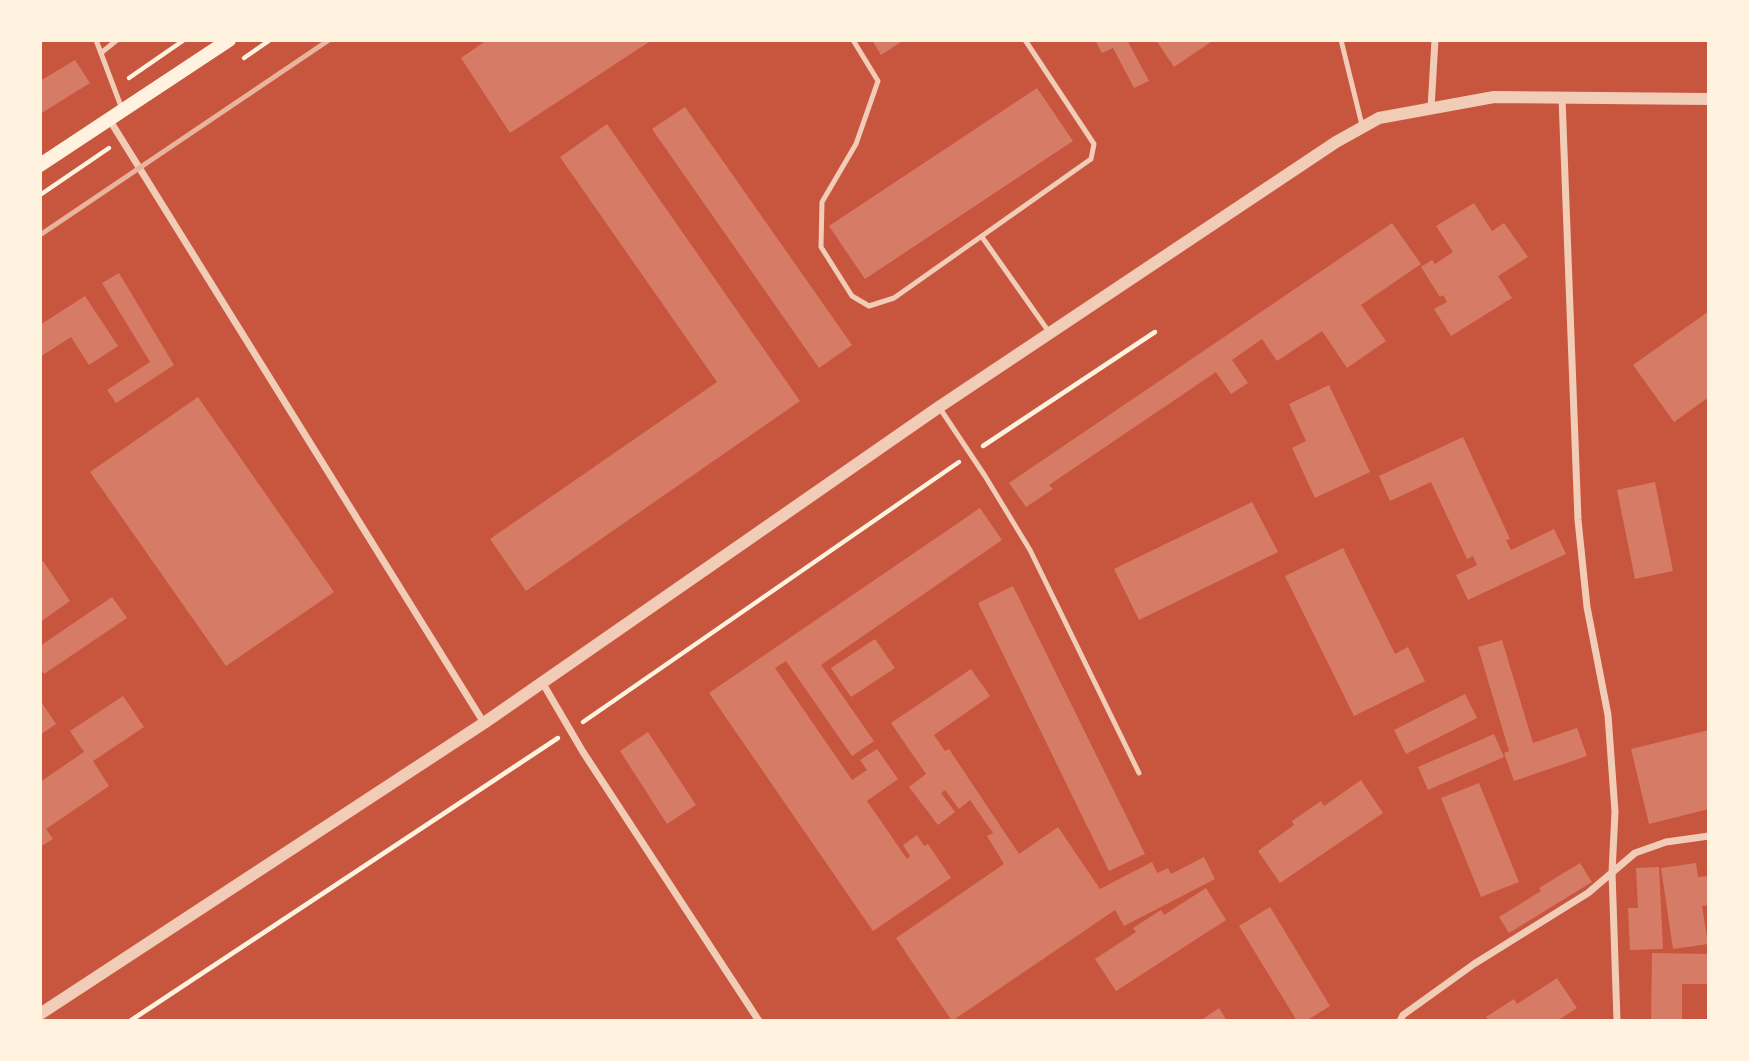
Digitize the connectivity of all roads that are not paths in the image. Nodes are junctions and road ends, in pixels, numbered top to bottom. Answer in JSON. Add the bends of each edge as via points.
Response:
{"nodes":[{"id":1,"x":96,"y":40,"type":"edge"},
{"id":2,"x":117,"y":40,"type":"edge"},
{"id":3,"x":229,"y":40,"type":"edge"},
{"id":4,"x":853,"y":40,"type":"edge"},
{"id":5,"x":1025,"y":40,"type":"edge"},
{"id":6,"x":1340,"y":40,"type":"edge"},
{"id":7,"x":1435,"y":40,"type":"edge"},
{"id":8,"x":101,"y":53,"type":"junction"},
{"id":9,"x":1562,"y":98,"type":"junction"},
{"id":10,"x":1709,"y":99,"type":"edge"},
{"id":11,"x":1431,"y":108,"type":"junction"},
{"id":12,"x":122,"y":111,"type":"junction"},
{"id":13,"x":109,"y":120,"type":"junction"},
{"id":14,"x":1362,"y":128,"type":"junction"},
{"id":15,"x":40,"y":165,"type":"edge"},
{"id":16,"x":982,"y":237,"type":"junction"},
{"id":17,"x":1051,"y":335,"type":"junction"},
{"id":18,"x":939,"y":407,"type":"junction"},
{"id":19,"x":542,"y":682,"type":"junction"},
{"id":20,"x":484,"y":723,"type":"junction"},
{"id":21,"x":1139,"y":773,"type":"dead end"},
{"id":22,"x":1709,"y":836,"type":"edge"},
{"id":23,"x":1612,"y":872,"type":"junction"},
{"id":24,"x":40,"y":1014,"type":"edge"},
{"id":25,"x":759,"y":1021,"type":"edge"},
{"id":26,"x":1400,"y":1021,"type":"edge"},
{"id":27,"x":1617,"y":1021,"type":"edge"}],
"edges":[{"from":1,"to":8,"type":"lane"},
{"from":2,"to":8,"type":"lane"},
{"from":3,"to":12,"type":"main road"},
{"from":4,"to":16,"type":"lane","via":[[878,81],[856,144],[822,202],[821,247],[852,296],[869,306],[894,298]]},
{"from":5,"to":16,"type":"lane","via":[[1094,144],[1091,159]]},
{"from":6,"to":14,"type":"lane"},
{"from":7,"to":11,"type":"street"},
{"from":8,"to":12,"type":"lane"},
{"from":9,"to":10,"type":"street"},
{"from":9,"to":11,"type":"street","via":[[1494,97]]},
{"from":9,"to":23,"type":"street","via":[[1578,520],[1587,607],[1608,715],[1615,812]]},
{"from":11,"to":14,"type":"street","via":[[1379,118]]},
{"from":12,"to":13,"type":"main road"},
{"from":13,"to":15,"type":"main road"},
{"from":13,"to":20,"type":"street"},
{"from":14,"to":17,"type":"street"},
{"from":16,"to":17,"type":"lane"},
{"from":17,"to":18,"type":"street"},
{"from":18,"to":19,"type":"street"},
{"from":18,"to":21,"type":"lane","via":[[1030,550]]},
{"from":19,"to":20,"type":"street"},
{"from":19,"to":25,"type":"street"},
{"from":20,"to":24,"type":"street"},
{"from":22,"to":23,"type":"street","via":[[1666,842],[1635,853]]},
{"from":23,"to":26,"type":"street","via":[[1588,893],[1474,964]]},
{"from":23,"to":27,"type":"street"}]}
